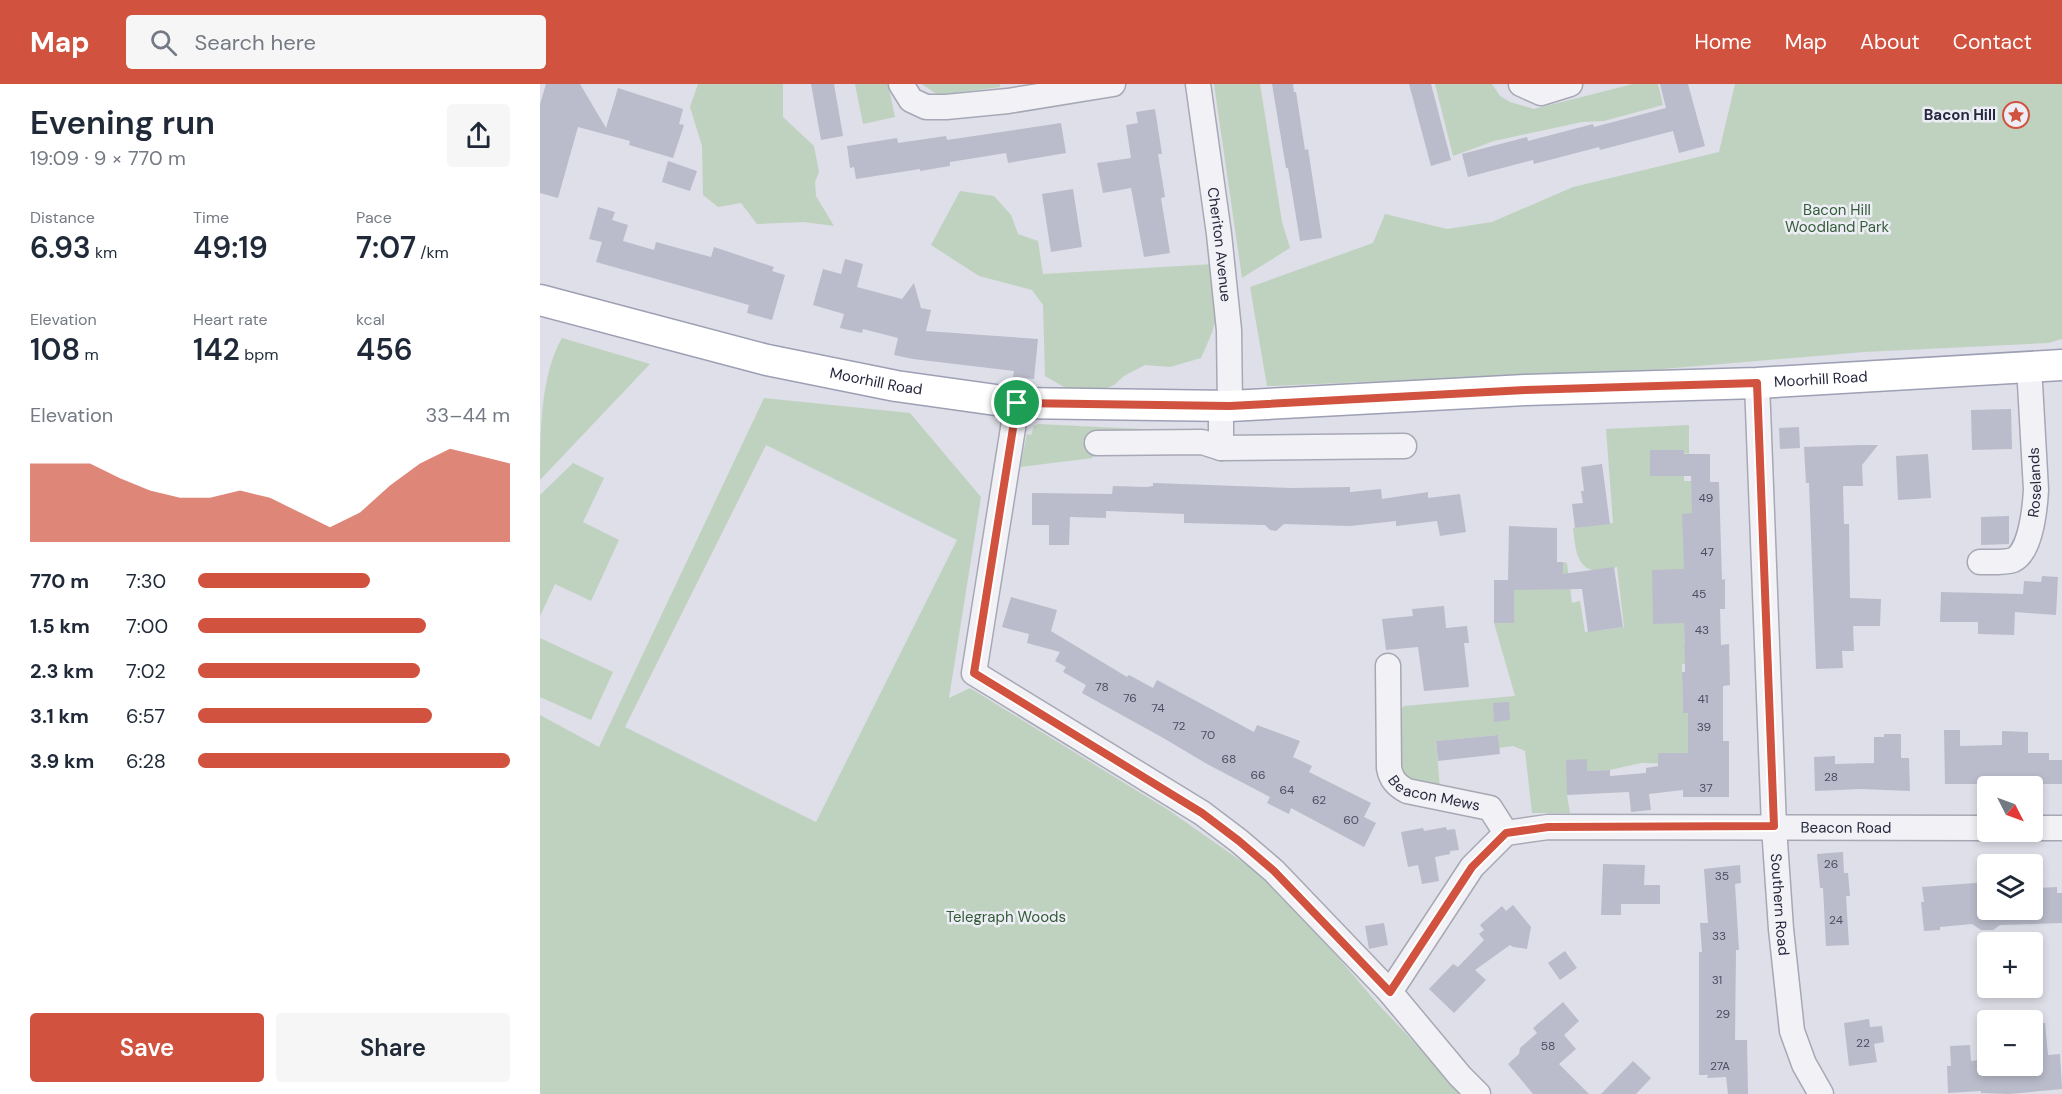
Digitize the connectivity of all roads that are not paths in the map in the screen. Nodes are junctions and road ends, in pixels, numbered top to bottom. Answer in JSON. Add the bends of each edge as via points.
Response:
{"nodes":[{"id":1,"x":901,"y":84,"type":"edge"},
{"id":2,"x":1113,"y":84,"type":"edge"},
{"id":3,"x":1198,"y":84,"type":"edge"},
{"id":4,"x":1521,"y":84,"type":"edge"},
{"id":5,"x":1570,"y":84,"type":"edge"},
{"id":6,"x":540,"y":300,"type":"edge"},
{"id":7,"x":2062,"y":364,"type":"edge"},
{"id":8,"x":2029,"y":366,"type":"junction"},
{"id":9,"x":1757,"y":383,"type":"junction"},
{"id":10,"x":1017,"y":403,"type":"junction"},
{"id":11,"x":1225,"y":406,"type":"junction"},
{"id":12,"x":1097,"y":443,"type":"dead end"},
{"id":13,"x":1404,"y":446,"type":"dead end"},
{"id":14,"x":1221,"y":448,"type":"junction"},
{"id":15,"x":1980,"y":562,"type":"dead end"},
{"id":16,"x":1388,"y":666,"type":"dead end"},
{"id":17,"x":1774,"y":826,"type":"junction"},
{"id":18,"x":1977,"y":828,"type":"edge"},
{"id":19,"x":2043,"y":828,"type":"edge"},
{"id":20,"x":2062,"y":828,"type":"edge"},
{"id":21,"x":1506,"y":833,"type":"junction"},
{"id":22,"x":1390,"y":992,"type":"junction"},
{"id":23,"x":1478,"y":1094,"type":"edge"},
{"id":24,"x":1821,"y":1094,"type":"edge"}],
"edges":[{"from":1,"to":2,"type":"street","via":[[911,100],[926,108],[1008,101]]},
{"from":3,"to":11,"type":"street","name":"Cheriton Avenue","via":[[1229,330]]},
{"from":4,"to":5,"type":"street","via":[[1541,93]]},
{"from":6,"to":10,"type":"main road","name":"Moorhill Road","via":[[767,360],[896,386]]},
{"from":7,"to":8,"type":"main road","name":"Moorhill Road"},
{"from":8,"to":9,"type":"main road","name":"Moorhill Road"},
{"from":8,"to":15,"type":"street","name":"Roselands","via":[[2036,490],[2026,545],[2014,560]]},
{"from":9,"to":11,"type":"main road","name":"Moorhill Road","via":[[1525,390]]},
{"from":9,"to":17,"type":"street","name":"Southern Road"},
{"from":10,"to":11,"type":"main road","name":"Moorhill Road"},
{"from":10,"to":22,"type":"street","via":[[974,673],[1230,834],[1274,871]]},
{"from":11,"to":14,"type":"street"},
{"from":12,"to":14,"type":"street","via":[[1202,442]]},
{"from":13,"to":14,"type":"street"},
{"from":16,"to":21,"type":"street","name":"Beacon Mews","via":[[1391,778],[1407,791],[1490,808]]},
{"from":17,"to":18,"type":"street","name":"Beacon Road"},
{"from":17,"to":21,"type":"street","name":"Beacon Road","via":[[1548,827]]},
{"from":17,"to":24,"type":"street","name":"Southern Road","via":[[1792,1031],[1804,1065]]},
{"from":19,"to":20,"type":"street"},
{"from":21,"to":22,"type":"street","via":[[1472,867]]},
{"from":22,"to":23,"type":"street"}]}
